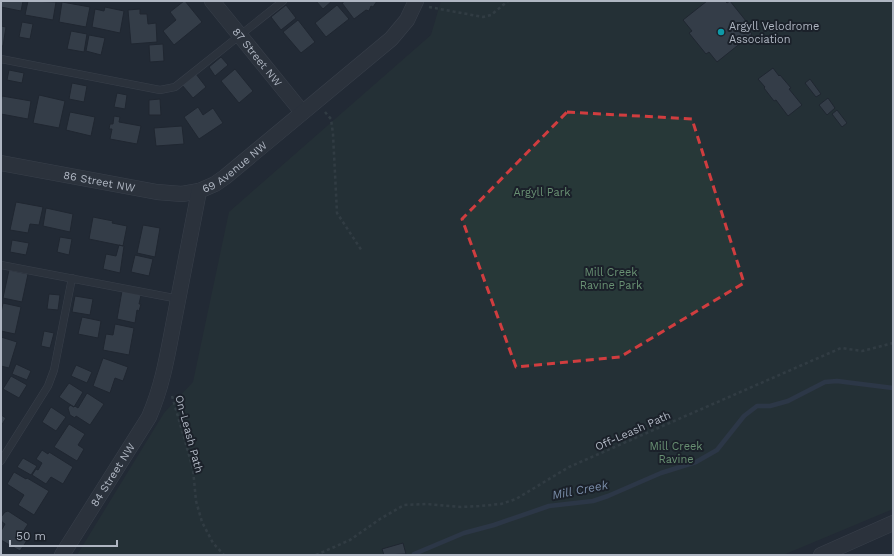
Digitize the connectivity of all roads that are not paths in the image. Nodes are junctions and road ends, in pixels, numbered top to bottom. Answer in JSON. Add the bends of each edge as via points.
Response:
{"nodes":[{"id":1,"x":212,"y":1,"type":"edge"},
{"id":2,"x":283,"y":1,"type":"edge"},
{"id":3,"x":422,"y":4,"type":"edge"},
{"id":4,"x":240,"y":36,"type":"junction"},
{"id":5,"x":1,"y":59,"type":"edge"},
{"id":6,"x":302,"y":112,"type":"junction"},
{"id":7,"x":1,"y":163,"type":"edge"},
{"id":8,"x":199,"y":191,"type":"junction"},
{"id":9,"x":1,"y":265,"type":"edge"},
{"id":10,"x":72,"y":278,"type":"junction"},
{"id":11,"x":179,"y":299,"type":"junction"},
{"id":12,"x":159,"y":393,"type":"joint"},
{"id":13,"x":1,"y":461,"type":"edge"},
{"id":14,"x":893,"y":523,"type":"edge"},
{"id":15,"x":62,"y":555,"type":"edge"},
{"id":16,"x":821,"y":555,"type":"edge"}],
"edges":[{"from":1,"to":4,"type":"street","name":"87 Street NW"},
{"from":2,"to":4,"type":"lane"},
{"from":3,"to":6,"type":"street","name":"69 Avenue NW","via":[[412,10],[391,39]]},
{"from":4,"to":5,"type":"lane","via":[[176,86],[160,90]]},
{"from":4,"to":6,"type":"street","name":"87 Street NW"},
{"from":6,"to":8,"type":"street","name":"69 Avenue NW","via":[[225,177]]},
{"from":7,"to":8,"type":"street","name":"86 Street NW","via":[[157,192],[182,194]]},
{"from":8,"to":11,"type":"street","name":"69 Avenue NW"},
{"from":9,"to":10,"type":"lane"},
{"from":10,"to":11,"type":"lane"},
{"from":10,"to":13,"type":"lane","via":[[51,379]]},
{"from":11,"to":12,"type":"street","name":"69 Avenue NW"},
{"from":12,"to":15,"type":"street","name":"84 Street NW","via":[[150,417]]},
{"from":14,"to":16,"type":"street"}]}
